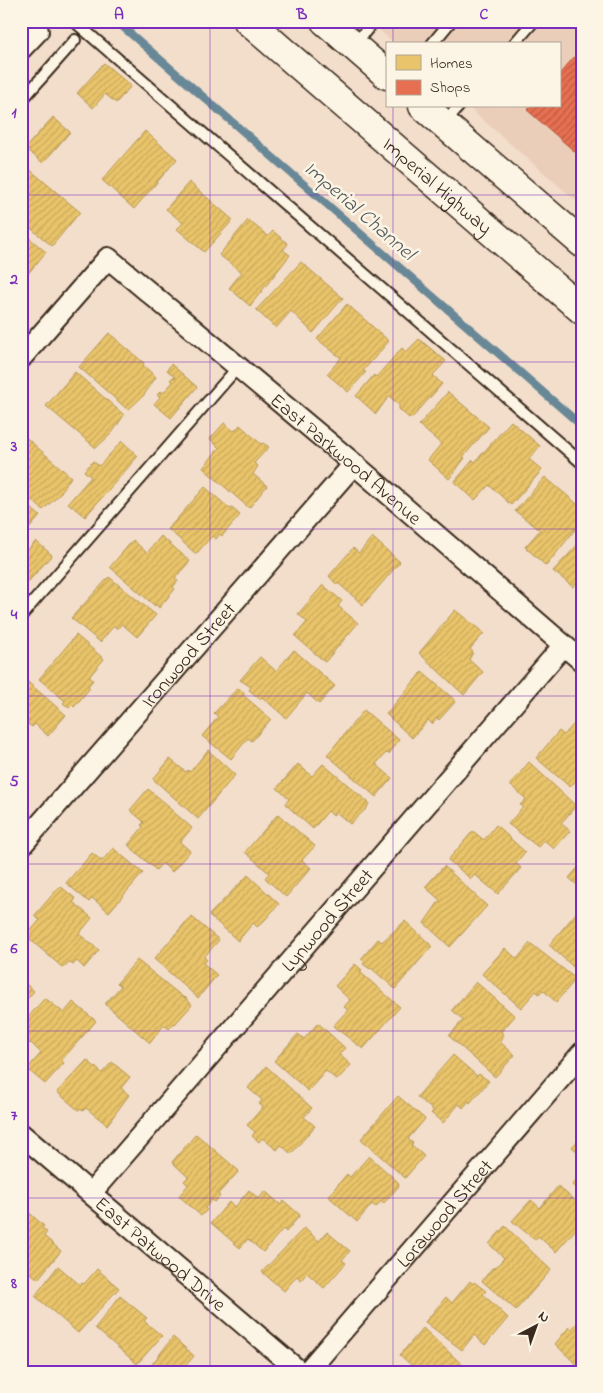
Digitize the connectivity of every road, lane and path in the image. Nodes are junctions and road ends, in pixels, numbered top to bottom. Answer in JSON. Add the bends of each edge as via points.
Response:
{"nodes":[{"id":1,"x":74,"y":21,"type":"edge"},
{"id":2,"x":248,"y":21,"type":"edge"},
{"id":3,"x":325,"y":21,"type":"edge"},
{"id":4,"x":374,"y":21,"type":"edge"},
{"id":5,"x":451,"y":21,"type":"edge"},
{"id":6,"x":533,"y":22,"type":"edge"},
{"id":7,"x":33,"y":26,"type":"edge"},
{"id":8,"x":75,"y":40,"type":"dead end"},
{"id":9,"x":434,"y":42,"type":"edge"},
{"id":10,"x":516,"y":42,"type":"edge"},
{"id":11,"x":353,"y":46,"type":"junction"},
{"id":12,"x":21,"y":49,"type":"edge"},
{"id":13,"x":386,"y":74,"type":"edge"},
{"id":14,"x":21,"y":101,"type":"edge"},
{"id":15,"x":429,"y":108,"type":"edge"},
{"id":16,"x":451,"y":115,"type":"edge"},
{"id":17,"x":582,"y":243,"type":"edge"},
{"id":18,"x":582,"y":310,"type":"edge"},
{"id":19,"x":21,"y":358,"type":"edge"},
{"id":20,"x":238,"y":367,"type":"junction"},
{"id":21,"x":582,"y":463,"type":"edge"},
{"id":22,"x":354,"y":464,"type":"junction"},
{"id":23,"x":21,"y":616,"type":"edge"},
{"id":24,"x":564,"y":645,"type":"junction"},
{"id":25,"x":582,"y":661,"type":"edge"},
{"id":26,"x":21,"y":846,"type":"edge"},
{"id":27,"x":582,"y":1053,"type":"edge"},
{"id":28,"x":21,"y":1134,"type":"edge"},
{"id":29,"x":91,"y":1193,"type":"junction"},
{"id":30,"x":300,"y":1372,"type":"edge"},
{"id":31,"x":307,"y":1372,"type":"edge"}],
"edges":[{"from":1,"to":21,"type":"lane"},
{"from":2,"to":18,"type":"main road","name":"Imperial Highway"},
{"from":3,"to":11,"type":"main road"},
{"from":4,"to":11,"type":"lane"},
{"from":5,"to":9,"type":"lane"},
{"from":6,"to":10,"type":"lane"},
{"from":7,"to":12,"type":"street"},
{"from":8,"to":14,"type":"lane"},
{"from":11,"to":13,"type":"main road"},
{"from":15,"to":16,"type":"main road"},
{"from":16,"to":17,"type":"main road"},
{"from":19,"to":20,"type":"street","name":"East Parkwood Avenue","via":[[108,258]]},
{"from":20,"to":22,"type":"street","name":"East Parkwood Avenue"},
{"from":20,"to":23,"type":"lane"},
{"from":22,"to":24,"type":"street","name":"East Parkwood Avenue"},
{"from":22,"to":26,"type":"street","name":"Ironwood Street"},
{"from":24,"to":25,"type":"street","name":"East Parkwood Avenue"},
{"from":24,"to":29,"type":"street","name":"Lynwood Street"},
{"from":27,"to":31,"type":"street","name":"Lorawood Street"},
{"from":28,"to":29,"type":"street","name":"East Patwood Drive"},
{"from":29,"to":30,"type":"street","name":"East Patwood Drive"}]}
